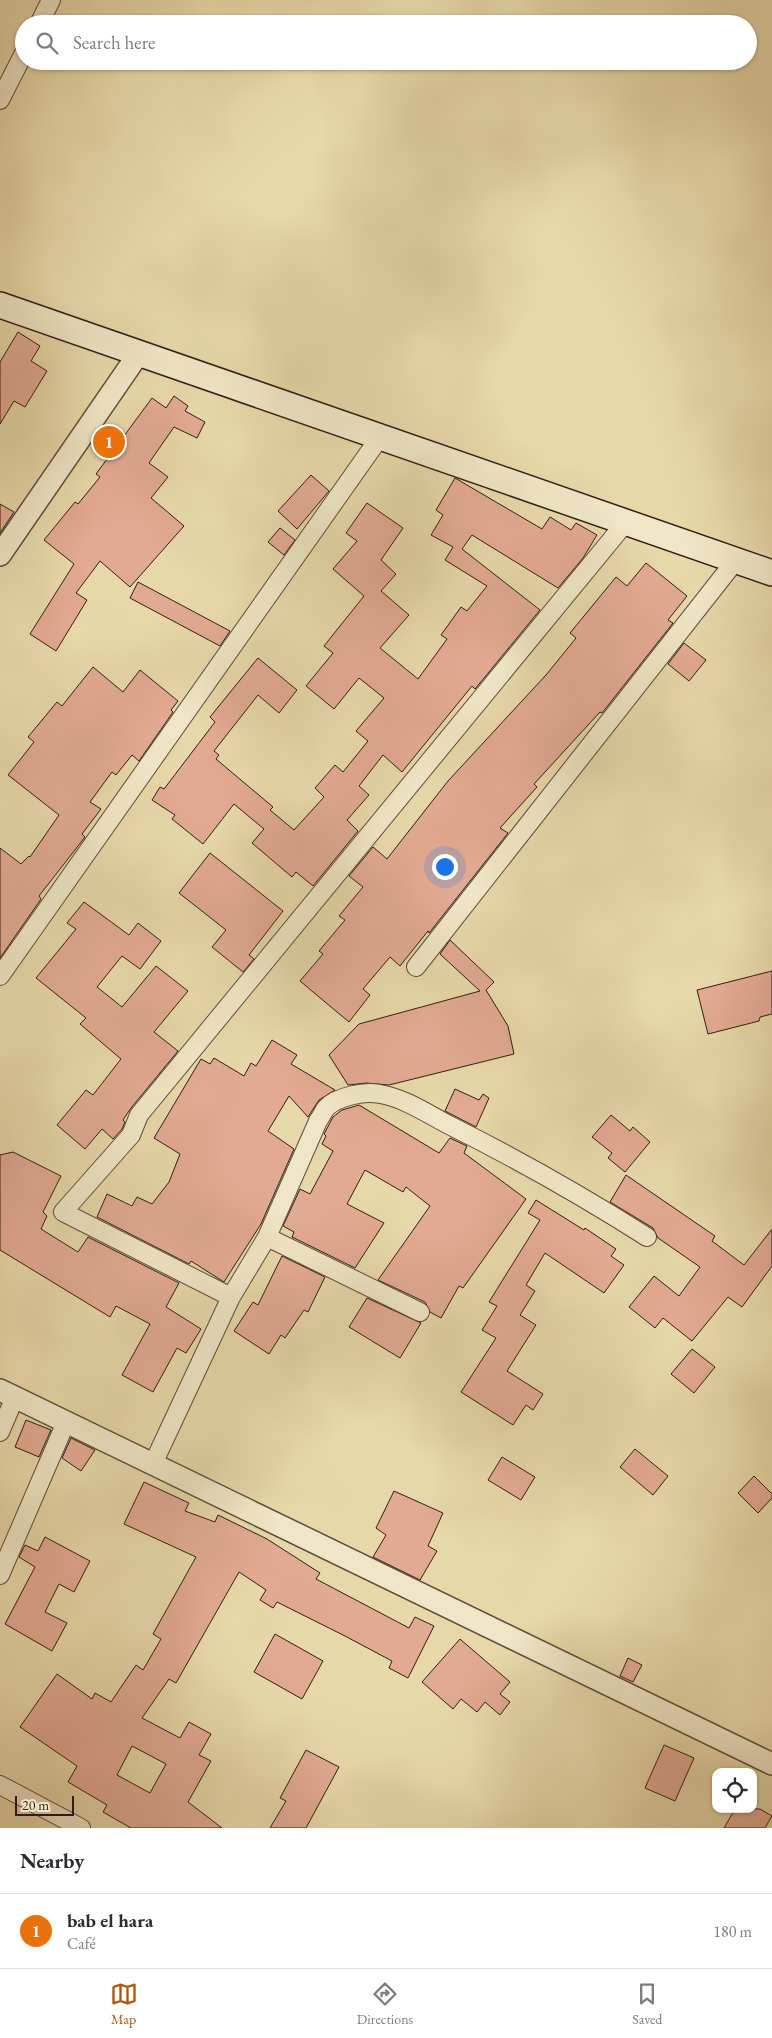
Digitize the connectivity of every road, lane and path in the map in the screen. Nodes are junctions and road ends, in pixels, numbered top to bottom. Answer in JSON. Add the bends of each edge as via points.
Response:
{"nodes":[{"id":1,"x":51,"y":0,"type":"edge"},
{"id":2,"x":44,"y":15,"type":"edge"},
{"id":3,"x":15,"y":70,"type":"edge"},
{"id":4,"x":0,"y":100,"type":"edge"},
{"id":5,"x":0,"y":305,"type":"edge"},
{"id":6,"x":139,"y":353,"type":"junction"},
{"id":7,"x":380,"y":437,"type":"junction"},
{"id":8,"x":626,"y":522,"type":"junction"},
{"id":9,"x":0,"y":555,"type":"edge"},
{"id":10,"x":736,"y":560,"type":"junction"},
{"id":11,"x":772,"y":573,"type":"edge"},
{"id":12,"x":416,"y":967,"type":"dead end"},
{"id":13,"x":0,"y":976,"type":"edge"},
{"id":14,"x":647,"y":1236,"type":"dead end"},
{"id":15,"x":267,"y":1237,"type":"junction"},
{"id":16,"x":231,"y":1297,"type":"junction"},
{"id":17,"x":420,"y":1312,"type":"dead end"},
{"id":18,"x":8,"y":1394,"type":"edge"},
{"id":19,"x":66,"y":1422,"type":"junction"},
{"id":20,"x":0,"y":1432,"type":"edge"},
{"id":21,"x":153,"y":1464,"type":"junction"},
{"id":22,"x":0,"y":1575,"type":"edge"},
{"id":23,"x":772,"y":1764,"type":"edge"},
{"id":24,"x":0,"y":1785,"type":"edge"},
{"id":25,"x":81,"y":1828,"type":"edge"}],
"edges":[{"from":1,"to":2,"type":"street"},
{"from":3,"to":4,"type":"street"},
{"from":5,"to":6,"type":"main road"},
{"from":6,"to":7,"type":"main road"},
{"from":6,"to":9,"type":"street"},
{"from":7,"to":8,"type":"main road"},
{"from":7,"to":13,"type":"street"},
{"from":8,"to":10,"type":"main road"},
{"from":8,"to":16,"type":"street","via":[[139,1115],[131,1135],[64,1212]]},
{"from":10,"to":11,"type":"main road"},
{"from":10,"to":12,"type":"street"},
{"from":14,"to":15,"type":"street","via":[[529,1164],[408,1104],[380,1094],[354,1095],[326,1108]]},
{"from":15,"to":16,"type":"street"},
{"from":15,"to":17,"type":"street"},
{"from":16,"to":21,"type":"street"},
{"from":18,"to":19,"type":"street"},
{"from":18,"to":20,"type":"street"},
{"from":19,"to":21,"type":"street"},
{"from":19,"to":22,"type":"street"},
{"from":21,"to":23,"type":"street"},
{"from":24,"to":25,"type":"street"}]}
